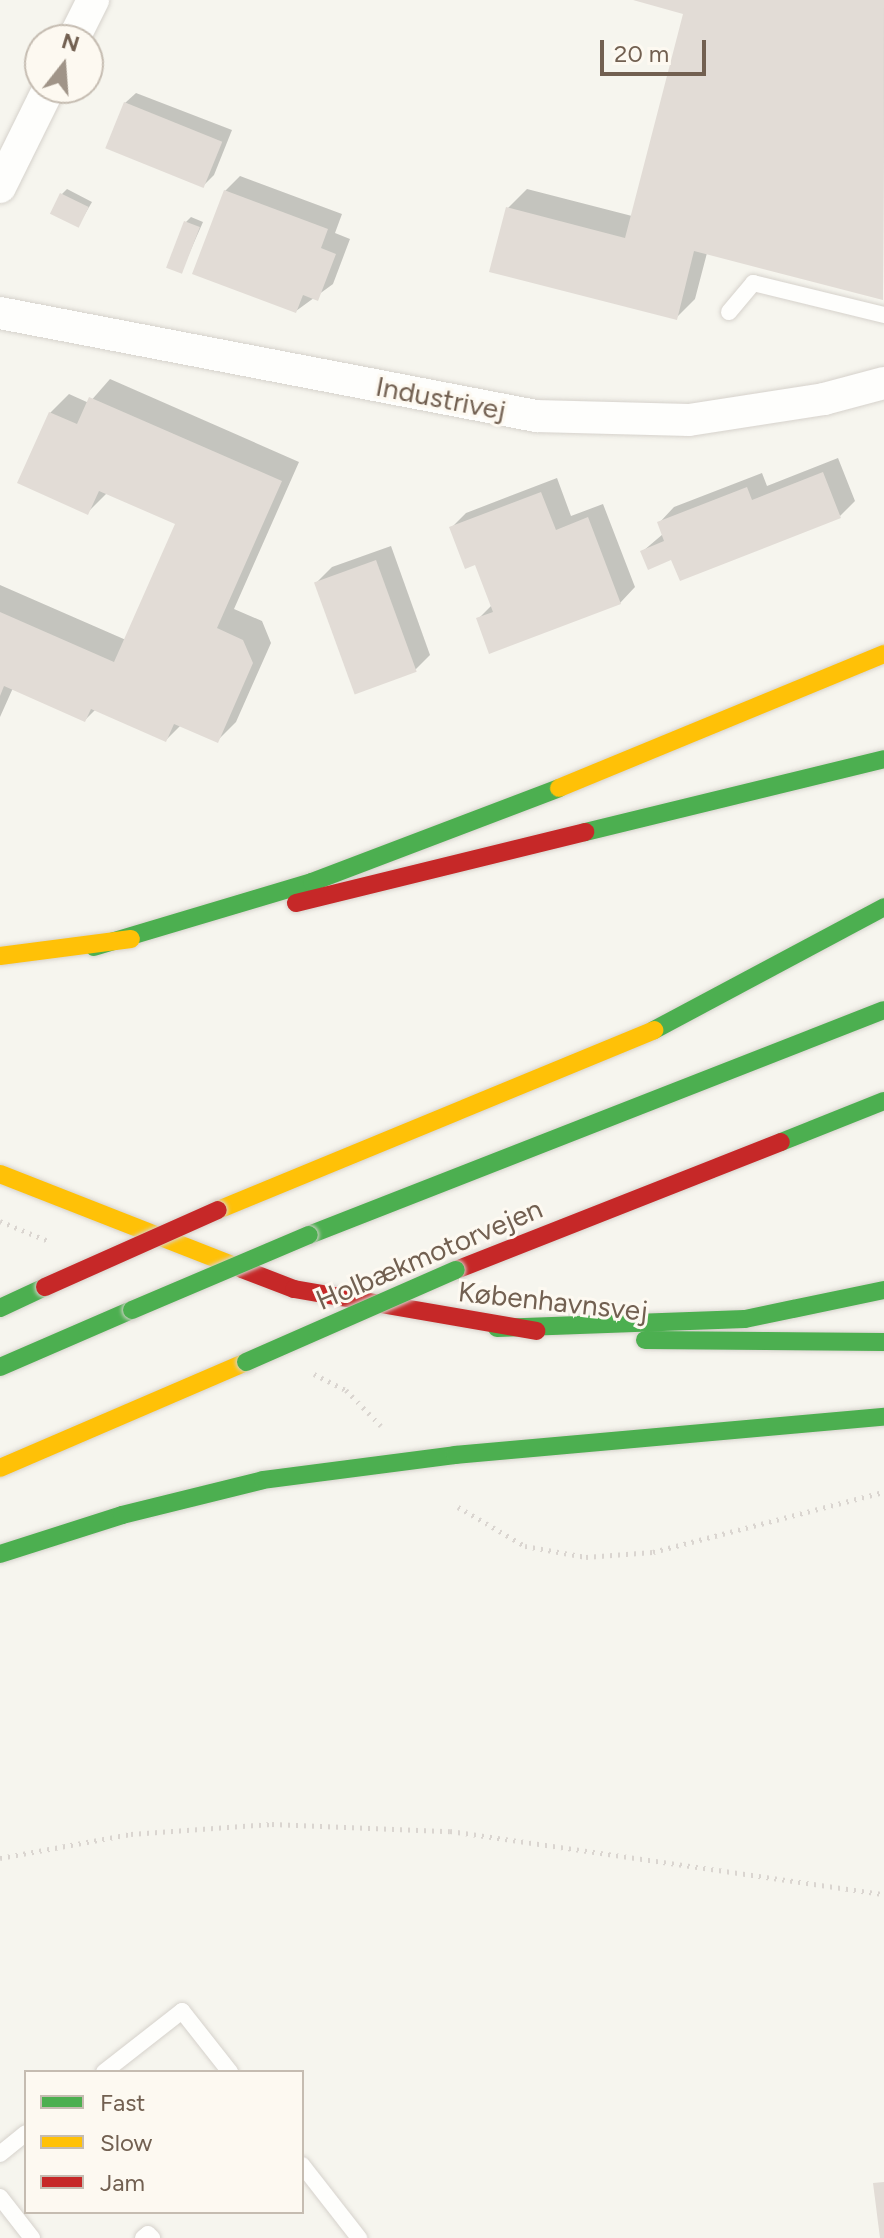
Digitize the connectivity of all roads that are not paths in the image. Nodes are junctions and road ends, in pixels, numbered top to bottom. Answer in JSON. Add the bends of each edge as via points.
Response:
{"nodes":[{"id":1,"x":93,"y":0,"type":"edge"},
{"id":2,"x":81,"y":24,"type":"edge"},
{"id":3,"x":41,"y":104,"type":"edge"},
{"id":4,"x":0,"y":187,"type":"edge"},
{"id":5,"x":729,"y":312,"type":"dead end"},
{"id":6,"x":0,"y":313,"type":"edge"},
{"id":7,"x":884,"y":315,"type":"edge"},
{"id":8,"x":884,"y":383,"type":"edge"},
{"id":9,"x":884,"y":654,"type":"edge"},
{"id":10,"x":884,"y":759,"type":"edge"},
{"id":11,"x":884,"y":907,"type":"edge"},
{"id":12,"x":94,"y":947,"type":"junction"},
{"id":13,"x":0,"y":956,"type":"edge"},
{"id":14,"x":884,"y":1010,"type":"edge"},
{"id":15,"x":884,"y":1101,"type":"edge"},
{"id":16,"x":0,"y":1174,"type":"edge"},
{"id":17,"x":884,"y":1290,"type":"edge"},
{"id":18,"x":0,"y":1308,"type":"edge"},
{"id":19,"x":497,"y":1328,"type":"junction"},
{"id":20,"x":884,"y":1342,"type":"edge"},
{"id":21,"x":0,"y":1367,"type":"edge"},
{"id":22,"x":884,"y":1417,"type":"edge"},
{"id":23,"x":0,"y":1468,"type":"edge"},
{"id":24,"x":0,"y":1554,"type":"edge"},
{"id":25,"x":107,"y":2070,"type":"edge"},
{"id":26,"x":228,"y":2070,"type":"edge"},
{"id":27,"x":24,"y":2135,"type":"edge"},
{"id":28,"x":0,"y":2154,"type":"edge"},
{"id":29,"x":304,"y":2168,"type":"edge"},
{"id":30,"x":0,"y":2197,"type":"edge"},
{"id":31,"x":32,"y":2238,"type":"edge"},
{"id":32,"x":143,"y":2238,"type":"edge"},
{"id":33,"x":152,"y":2238,"type":"edge"},
{"id":34,"x":359,"y":2238,"type":"edge"}],
"edges":[{"from":1,"to":2,"type":"street"},
{"from":3,"to":4,"type":"street"},
{"from":5,"to":7,"type":"lane","via":[[753,283]]},
{"from":6,"to":8,"type":"street","name":"Industrivej","via":[[536,416],[689,420],[824,399]]},
{"from":9,"to":12,"type":"main road","via":[[457,830],[312,882]]},
{"from":10,"to":12,"type":"main road","via":[[387,883]]},
{"from":11,"to":18,"type":"main road","bridge":true,"via":[[621,1047],[218,1210]]},
{"from":12,"to":13,"type":"main road"},
{"from":14,"to":21,"type":"main road","name":"Holbækmotorvejen","bridge":true,"via":[[309,1235]]},
{"from":15,"to":23,"type":"main road","name":"Holbækmotorvejen","bridge":true,"via":[[456,1270]]},
{"from":16,"to":19,"type":"main road","name":"Københavnsvej","via":[[294,1289]]},
{"from":17,"to":19,"type":"main road","via":[[745,1319]]},
{"from":19,"to":20,"type":"main road","name":"Københavnsvej","via":[[676,1343]]},
{"from":22,"to":24,"type":"main road","via":[[455,1455],[263,1480],[122,1515]]},
{"from":25,"to":26,"type":"lane","via":[[182,2011]]},
{"from":27,"to":28,"type":"lane"},
{"from":29,"to":34,"type":"lane"},
{"from":30,"to":31,"type":"lane"},
{"from":32,"to":33,"type":"lane"}]}
